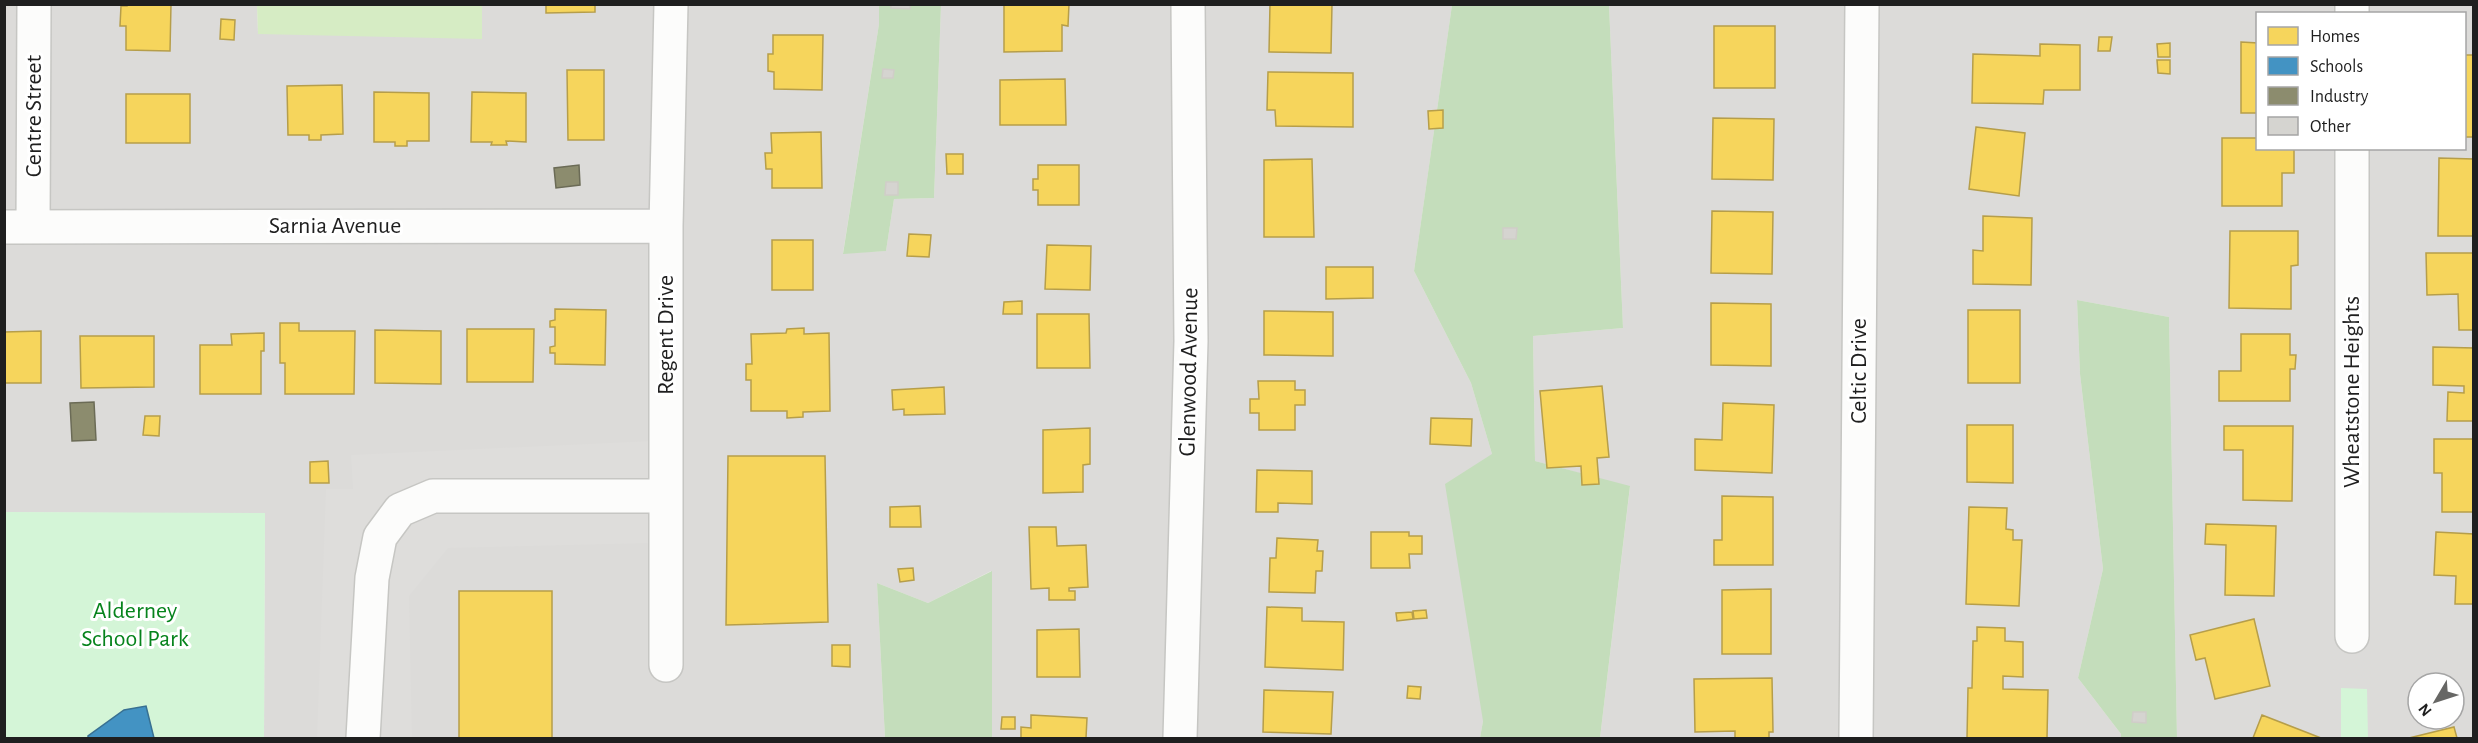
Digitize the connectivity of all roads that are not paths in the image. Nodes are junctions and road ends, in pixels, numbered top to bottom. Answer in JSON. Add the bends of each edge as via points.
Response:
{"nodes":[{"id":1,"x":34,"y":4,"type":"edge"},
{"id":2,"x":671,"y":4,"type":"edge"},
{"id":3,"x":1188,"y":4,"type":"edge"},
{"id":4,"x":1862,"y":4,"type":"edge"},
{"id":5,"x":2352,"y":150,"type":"edge"},
{"id":6,"x":666,"y":226,"type":"junction"},
{"id":7,"x":19,"y":227,"type":"edge"},
{"id":8,"x":666,"y":496,"type":"junction"},
{"id":9,"x":2352,"y":636,"type":"dead end"},
{"id":10,"x":666,"y":665,"type":"dead end"},
{"id":11,"x":363,"y":738,"type":"edge"},
{"id":12,"x":1180,"y":738,"type":"edge"},
{"id":13,"x":1856,"y":738,"type":"edge"}],
"edges":[{"from":1,"to":7,"type":"street","name":"Centre Street"},
{"from":2,"to":6,"type":"street","name":"Regent Drive"},
{"from":3,"to":12,"type":"street","name":"Glenwood Avenue","via":[[1191,341]]},
{"from":4,"to":13,"type":"street","name":"Celtic Drive"},
{"from":5,"to":9,"type":"street","name":"Wheatstone Heights"},
{"from":6,"to":7,"type":"street","name":"Sarnia Avenue"},
{"from":6,"to":8,"type":"street","name":"Regent Drive"},
{"from":8,"to":10,"type":"street","name":"Regent Drive"},
{"from":8,"to":11,"type":"street","via":[[433,496],[400,510],[380,537],[372,578]]}]}
